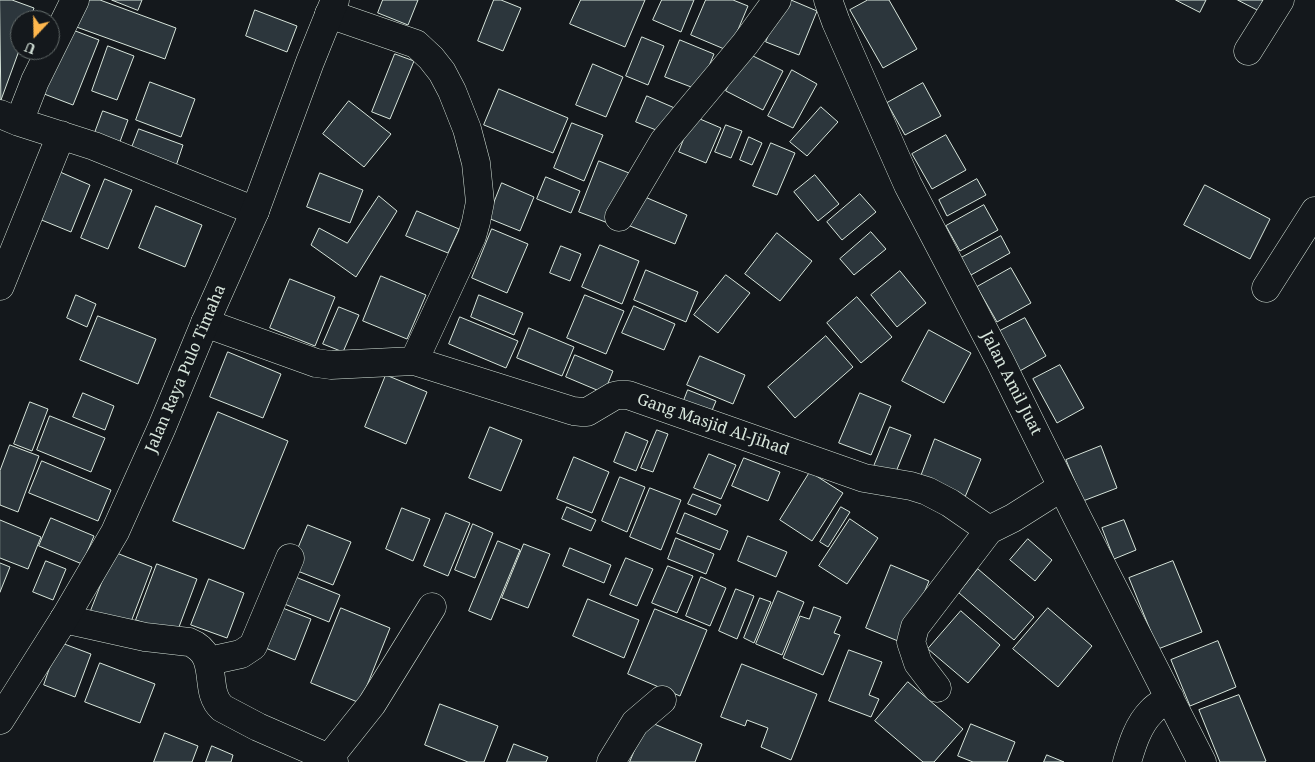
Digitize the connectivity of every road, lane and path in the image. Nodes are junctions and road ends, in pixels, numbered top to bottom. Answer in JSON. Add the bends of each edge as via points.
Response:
{"nodes":[{"id":1,"x":76,"y":0,"type":"edge"},
{"id":2,"x":777,"y":0,"type":"edge"},
{"id":3,"x":828,"y":0,"type":"edge"},
{"id":4,"x":1280,"y":0,"type":"edge"},
{"id":5,"x":332,"y":7,"type":"edge"},
{"id":6,"x":1248,"y":51,"type":"dead end"},
{"id":7,"x":9,"y":118,"type":"edge"},
{"id":8,"x":61,"y":135,"type":"junction"},
{"id":9,"x":254,"y":211,"type":"junction"},
{"id":10,"x":1315,"y":212,"type":"edge"},
{"id":11,"x":619,"y":217,"type":"dead end"},
{"id":12,"x":0,"y":286,"type":"edge"},
{"id":13,"x":1266,"y":288,"type":"dead end"},
{"id":14,"x":205,"y":323,"type":"junction"},
{"id":15,"x":414,"y":360,"type":"junction"},
{"id":16,"x":1062,"y":487,"type":"junction"},
{"id":17,"x":989,"y":530,"type":"junction"},
{"id":18,"x":290,"y":558,"type":"dead end"},
{"id":19,"x":432,"y":606,"type":"dead end"},
{"id":20,"x":64,"y":619,"type":"junction"},
{"id":21,"x":209,"y":662,"type":"junction"},
{"id":22,"x":937,"y":688,"type":"dead end"},
{"id":23,"x":1170,"y":698,"type":"junction"},
{"id":24,"x":662,"y":700,"type":"dead end"},
{"id":25,"x":0,"y":720,"type":"edge"},
{"id":26,"x":331,"y":760,"type":"edge"},
{"id":27,"x":611,"y":762,"type":"edge"},
{"id":28,"x":1127,"y":762,"type":"edge"},
{"id":29,"x":1202,"y":762,"type":"edge"}],
"edges":[{"from":1,"to":7,"type":"street","via":[[35,81]]},
{"from":2,"to":11,"type":"street","via":[[745,44],[664,141]]},
{"from":3,"to":16,"type":"street","name":"Jalan Amil Juat","via":[[908,185]]},
{"from":4,"to":6,"type":"street"},
{"from":5,"to":9,"type":"street","name":"Jalan Raya Pulo Timaha"},
{"from":5,"to":15,"type":"street","via":[[416,44],[431,58],[452,91],[476,163],[480,202],[472,236]]},
{"from":7,"to":8,"type":"street"},
{"from":8,"to":9,"type":"street"},
{"from":8,"to":12,"type":"street"},
{"from":9,"to":14,"type":"street","name":"Jalan Raya Pulo Timaha"},
{"from":10,"to":13,"type":"street"},
{"from":14,"to":15,"type":"street","name":"Gang Masjid Al-Jihad","via":[[316,363]]},
{"from":14,"to":20,"type":"street","name":"Jalan Raya Pulo Timaha","via":[[115,532]]},
{"from":15,"to":17,"type":"street","name":"Gang Masjid Al-Jihad","via":[[573,411],[587,412],[614,396],[628,395],[864,478],[911,486],[950,502]]},
{"from":16,"to":17,"type":"street"},
{"from":16,"to":23,"type":"street","name":"Jalan Amil Juat"},
{"from":17,"to":22,"type":"street","via":[[915,627],[911,642],[918,663]]},
{"from":18,"to":21,"type":"street","via":[[253,646],[241,654]]},
{"from":19,"to":26,"type":"street","via":[[372,704]]},
{"from":20,"to":21,"type":"street","via":[[145,637],[189,642],[202,648]]},
{"from":20,"to":25,"type":"street","name":"Jalan Raya Pulo Timaha"},
{"from":21,"to":26,"type":"street","via":[[215,698],[222,708]]},
{"from":23,"to":28,"type":"street","via":[[1152,710],[1142,723]]},
{"from":23,"to":29,"type":"street","name":"Jalan Amil Juat"},
{"from":24,"to":27,"type":"street","via":[[635,723]]}]}
